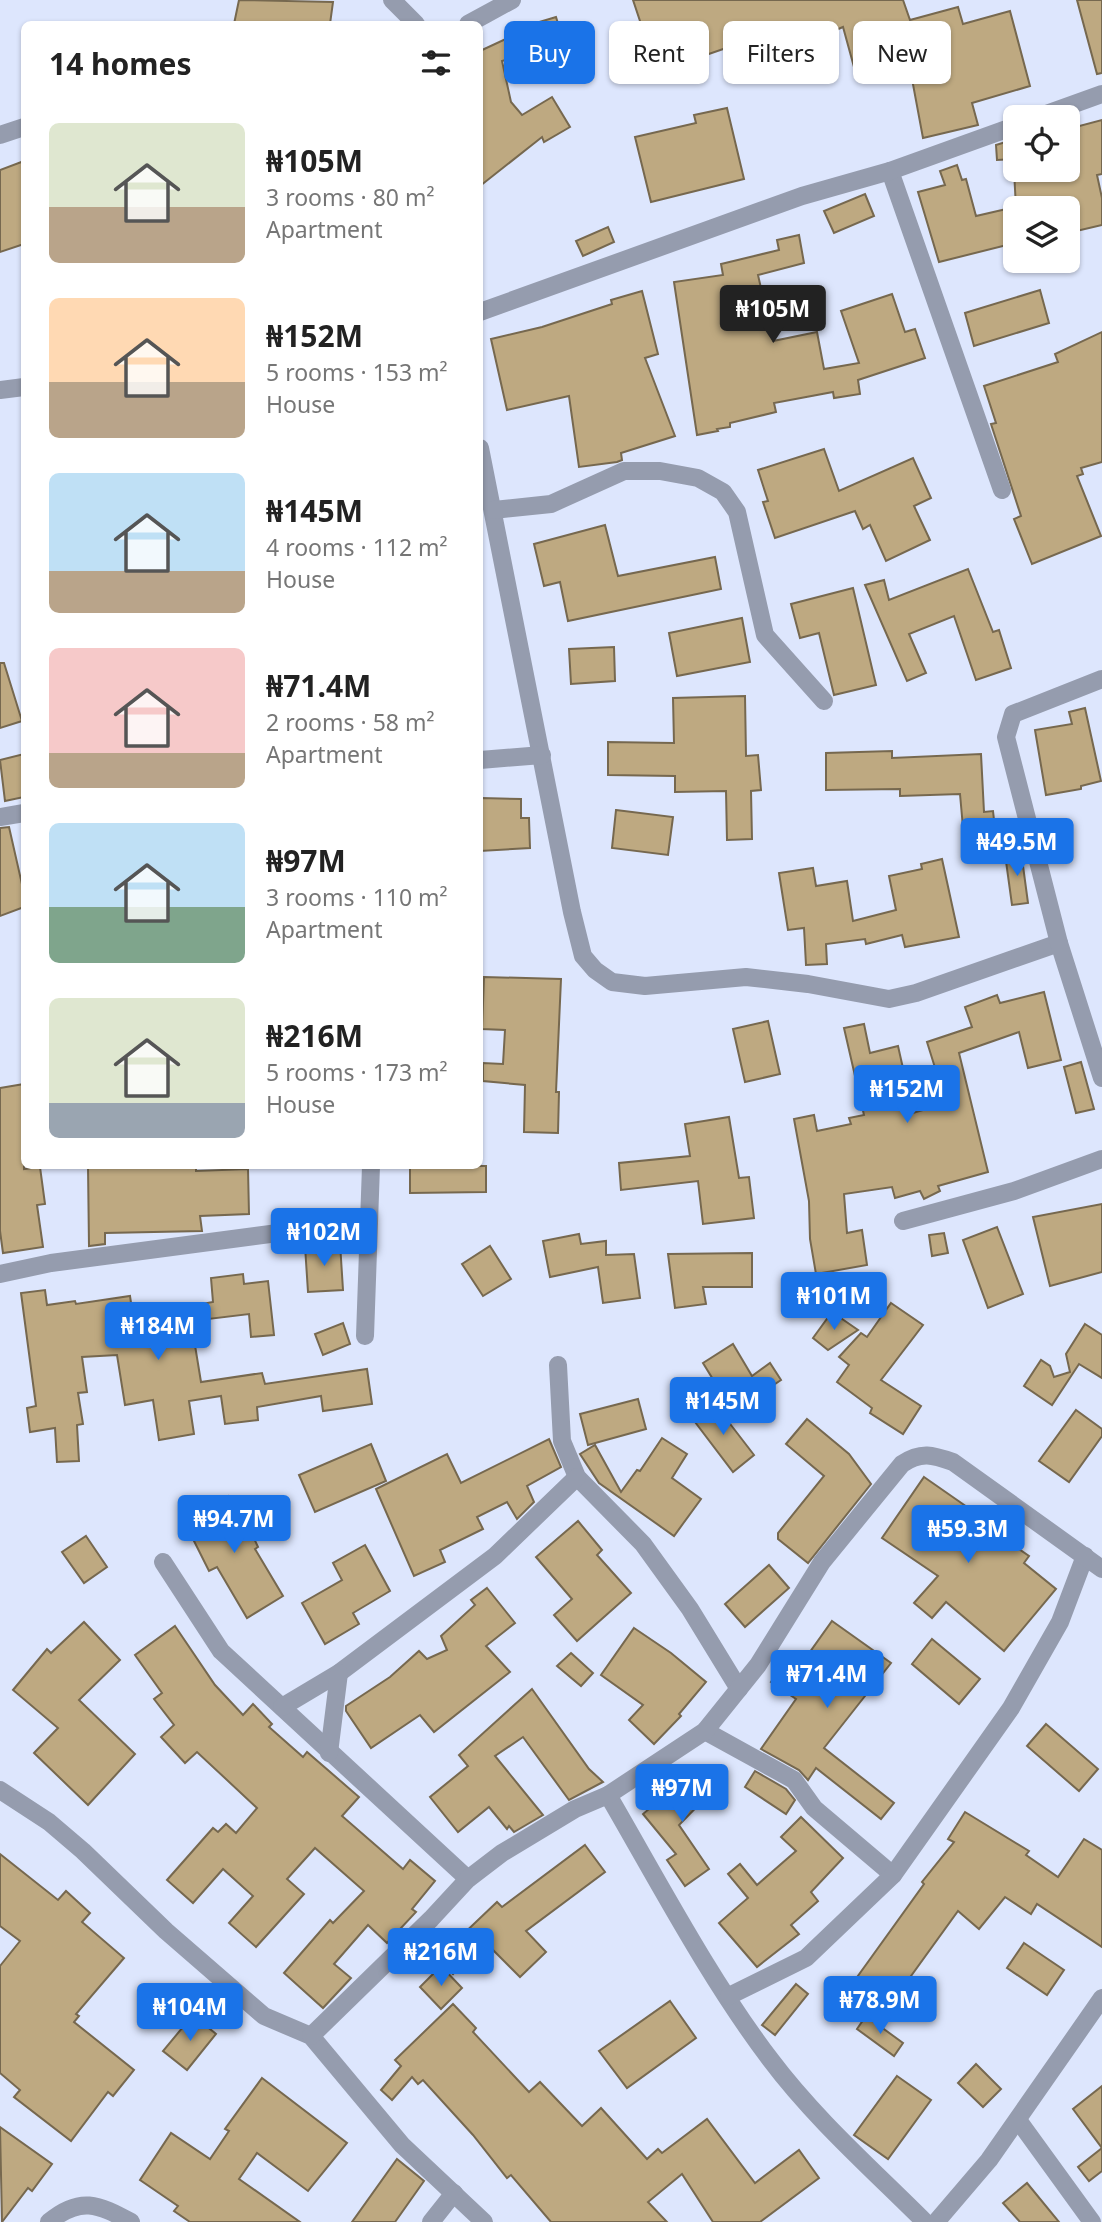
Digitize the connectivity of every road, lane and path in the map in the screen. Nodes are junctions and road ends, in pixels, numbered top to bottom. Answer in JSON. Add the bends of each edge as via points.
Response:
{"nodes":[{"id":1,"x":392,"y":0,"type":"edge"},
{"id":2,"x":512,"y":0,"type":"edge"},
{"id":3,"x":413,"y":21,"type":"edge"},
{"id":4,"x":474,"y":21,"type":"edge"},
{"id":5,"x":1102,"y":94,"type":"edge"},
{"id":6,"x":1071,"y":105,"type":"edge"},
{"id":7,"x":21,"y":128,"type":"edge"},
{"id":8,"x":1003,"y":130,"type":"edge"},
{"id":9,"x":0,"y":135,"type":"edge"},
{"id":10,"x":890,"y":171,"type":"junction"},
{"id":11,"x":483,"y":311,"type":"edge"},
{"id":12,"x":21,"y":387,"type":"edge"},
{"id":13,"x":0,"y":390,"type":"edge"},
{"id":14,"x":483,"y":461,"type":"edge"},
{"id":15,"x":1002,"y":490,"type":"dead end"},
{"id":16,"x":494,"y":510,"type":"junction"},
{"id":17,"x":1102,"y":679,"type":"edge"},
{"id":18,"x":824,"y":701,"type":"dead end"},
{"id":19,"x":542,"y":755,"type":"junction"},
{"id":20,"x":483,"y":760,"type":"edge"},
{"id":21,"x":21,"y":814,"type":"edge"},
{"id":22,"x":0,"y":817,"type":"edge"},
{"id":23,"x":1059,"y":943,"type":"junction"},
{"id":24,"x":1102,"y":1078,"type":"edge"},
{"id":25,"x":1102,"y":1159,"type":"edge"},
{"id":26,"x":371,"y":1169,"type":"edge"},
{"id":27,"x":369,"y":1221,"type":"junction"},
{"id":28,"x":903,"y":1221,"type":"dead end"},
{"id":29,"x":0,"y":1274,"type":"edge"},
{"id":30,"x":365,"y":1336,"type":"dead end"},
{"id":31,"x":558,"y":1365,"type":"dead end"},
{"id":32,"x":577,"y":1477,"type":"junction"},
{"id":33,"x":1085,"y":1556,"type":"junction"},
{"id":34,"x":163,"y":1562,"type":"dead end"},
{"id":35,"x":1102,"y":1569,"type":"edge"},
{"id":36,"x":340,"y":1673,"type":"junction"},
{"id":37,"x":739,"y":1689,"type":"junction"},
{"id":38,"x":282,"y":1707,"type":"junction"},
{"id":39,"x":705,"y":1731,"type":"junction"},
{"id":40,"x":329,"y":1753,"type":"junction"},
{"id":41,"x":0,"y":1790,"type":"edge"},
{"id":42,"x":608,"y":1795,"type":"junction"},
{"id":43,"x":893,"y":1875,"type":"junction"},
{"id":44,"x":468,"y":1879,"type":"junction"},
{"id":45,"x":729,"y":1996,"type":"junction"},
{"id":46,"x":1102,"y":1998,"type":"edge"},
{"id":47,"x":311,"y":2036,"type":"junction"},
{"id":48,"x":1018,"y":2120,"type":"junction"},
{"id":49,"x":454,"y":2193,"type":"junction"},
{"id":50,"x":49,"y":2222,"type":"edge"},
{"id":51,"x":131,"y":2222,"type":"edge"},
{"id":52,"x":431,"y":2222,"type":"edge"},
{"id":53,"x":484,"y":2222,"type":"edge"},
{"id":54,"x":925,"y":2222,"type":"edge"},
{"id":55,"x":936,"y":2222,"type":"edge"},
{"id":56,"x":1092,"y":2222,"type":"edge"}],
"edges":[{"from":1,"to":3,"type":"street"},
{"from":2,"to":4,"type":"street"},
{"from":5,"to":6,"type":"street"},
{"from":7,"to":9,"type":"street"},
{"from":8,"to":10,"type":"street"},
{"from":10,"to":11,"type":"street","via":[[802,197]]},
{"from":10,"to":15,"type":"street"},
{"from":12,"to":13,"type":"street"},
{"from":14,"to":16,"type":"street"},
{"from":16,"to":18,"type":"street","via":[[551,504],[624,471],[698,478],[723,492],[737,512],[765,635]]},
{"from":16,"to":19,"type":"street"},
{"from":17,"to":23,"type":"street","via":[[1013,714],[1007,729]]},
{"from":19,"to":20,"type":"street"},
{"from":19,"to":23,"type":"street","via":[[583,956],[612,982],[645,986],[747,977],[889,999]]},
{"from":21,"to":22,"type":"street"},
{"from":23,"to":24,"type":"street"},
{"from":25,"to":28,"type":"street","via":[[1014,1191]]},
{"from":26,"to":27,"type":"street"},
{"from":27,"to":29,"type":"street","via":[[51,1263]]},
{"from":27,"to":30,"type":"street"},
{"from":31,"to":32,"type":"street","via":[[562,1441]]},
{"from":32,"to":36,"type":"street","via":[[495,1556]]},
{"from":32,"to":37,"type":"street","via":[[643,1544]]},
{"from":33,"to":35,"type":"street"},
{"from":33,"to":37,"type":"street","via":[[953,1462],[930,1454],[913,1456],[822,1562]]},
{"from":33,"to":43,"type":"street","via":[[1060,1622],[1011,1708]]},
{"from":34,"to":38,"type":"street","via":[[222,1651]]},
{"from":36,"to":38,"type":"street"},
{"from":36,"to":40,"type":"street"},
{"from":37,"to":39,"type":"street"},
{"from":38,"to":40,"type":"street"},
{"from":39,"to":42,"type":"street"},
{"from":39,"to":43,"type":"street","via":[[794,1780],[814,1808]]},
{"from":40,"to":44,"type":"street"},
{"from":41,"to":47,"type":"street","via":[[83,1850],[166,1931],[264,2016]]},
{"from":42,"to":44,"type":"street","via":[[565,1815]]},
{"from":42,"to":45,"type":"street"},
{"from":43,"to":45,"type":"street","via":[[806,1958]]},
{"from":44,"to":47,"type":"street"},
{"from":45,"to":54,"type":"street","via":[[769,2058],[815,2113]]},
{"from":46,"to":48,"type":"street"},
{"from":47,"to":49,"type":"street","via":[[402,2145]]},
{"from":48,"to":55,"type":"street"},
{"from":48,"to":56,"type":"street"},
{"from":49,"to":52,"type":"street"},
{"from":49,"to":53,"type":"street"},
{"from":50,"to":51,"type":"street","via":[[74,2206],[98,2205]]}]}
